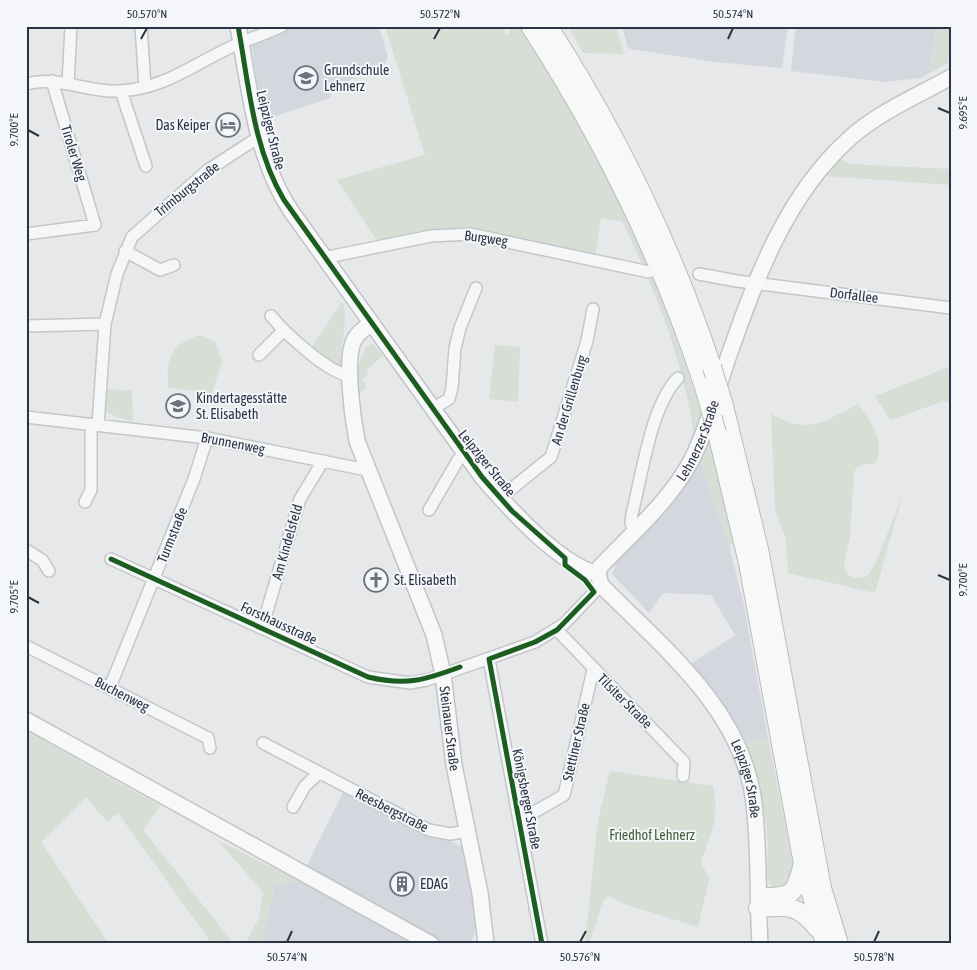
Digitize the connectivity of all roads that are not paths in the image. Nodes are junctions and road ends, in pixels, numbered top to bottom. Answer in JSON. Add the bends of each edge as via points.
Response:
{"nodes":[{"id":1,"x":71,"y":26,"type":"edge"},
{"id":2,"x":141,"y":26,"type":"edge"},
{"id":3,"x":238,"y":26,"type":"edge"},
{"id":4,"x":282,"y":26,"type":"edge"},
{"id":5,"x":537,"y":28,"type":"edge"},
{"id":6,"x":242,"y":44,"type":"junction"},
{"id":7,"x":951,"y":77,"type":"edge"},
{"id":8,"x":52,"y":81,"type":"junction"},
{"id":9,"x":26,"y":84,"type":"edge"},
{"id":10,"x":68,"y":84,"type":"junction"},
{"id":11,"x":145,"y":87,"type":"junction"},
{"id":12,"x":121,"y":91,"type":"junction"},
{"id":13,"x":259,"y":137,"type":"junction"},
{"id":14,"x":146,"y":166,"type":"dead end"},
{"id":15,"x":26,"y":234,"type":"edge"},
{"id":16,"x":125,"y":251,"type":"junction"},
{"id":17,"x":323,"y":258,"type":"junction"},
{"id":18,"x":174,"y":265,"type":"dead end"},
{"id":19,"x":649,"y":272,"type":"dead end"},
{"id":20,"x":699,"y":274,"type":"dead end"},
{"id":21,"x":757,"y":283,"type":"junction"},
{"id":22,"x":476,"y":288,"type":"dead end"},
{"id":23,"x":951,"y":308,"type":"edge"},
{"id":24,"x":593,"y":309,"type":"dead end"},
{"id":25,"x":271,"y":316,"type":"dead end"},
{"id":26,"x":370,"y":323,"type":"junction"},
{"id":27,"x":105,"y":324,"type":"junction"},
{"id":28,"x":26,"y":326,"type":"edge"},
{"id":29,"x":283,"y":331,"type":"junction"},
{"id":30,"x":259,"y":355,"type":"dead end"},
{"id":31,"x":350,"y":376,"type":"junction"},
{"id":32,"x":678,"y":378,"type":"dead end"},
{"id":33,"x":432,"y":409,"type":"junction"},
{"id":34,"x":26,"y":417,"type":"edge"},
{"id":35,"x":94,"y":424,"type":"junction"},
{"id":36,"x":207,"y":438,"type":"junction"},
{"id":37,"x":464,"y":454,"type":"junction"},
{"id":38,"x":323,"y":461,"type":"junction"},
{"id":39,"x":367,"y":470,"type":"junction"},
{"id":40,"x":500,"y":498,"type":"junction"},
{"id":41,"x":85,"y":502,"type":"dead end"},
{"id":42,"x":429,"y":510,"type":"dead end"},
{"id":43,"x":635,"y":530,"type":"junction"},
{"id":44,"x":26,"y":550,"type":"edge"},
{"id":45,"x":111,"y":559,"type":"dead end"},
{"id":46,"x":48,"y":571,"type":"dead end"},
{"id":47,"x":155,"y":578,"type":"junction"},
{"id":48,"x":599,"y":580,"type":"junction"},
{"id":49,"x":262,"y":628,"type":"junction"},
{"id":50,"x":556,"y":630,"type":"junction"},
{"id":51,"x":26,"y":646,"type":"edge"},
{"id":52,"x":489,"y":659,"type":"junction"},
{"id":53,"x":593,"y":670,"type":"junction"},
{"id":54,"x":443,"y":674,"type":"junction"},
{"id":55,"x":110,"y":687,"type":"junction"},
{"id":56,"x":26,"y":720,"type":"edge"},
{"id":57,"x":263,"y":743,"type":"dead end"},
{"id":58,"x":210,"y":748,"type":"dead end"},
{"id":59,"x":319,"y":773,"type":"junction"},
{"id":60,"x":683,"y":776,"type":"dead end"},
{"id":61,"x":293,"y":807,"type":"dead end"},
{"id":62,"x":519,"y":816,"type":"junction"},
{"id":63,"x":468,"y":831,"type":"junction"},
{"id":64,"x":803,"y":864,"type":"junction"},
{"id":65,"x":758,"y":903,"type":"junction"},
{"id":66,"x":823,"y":938,"type":"edge"},
{"id":67,"x":431,"y":944,"type":"edge"},
{"id":68,"x":486,"y":944,"type":"edge"},
{"id":69,"x":542,"y":944,"type":"edge"},
{"id":70,"x":760,"y":944,"type":"edge"},
{"id":71,"x":839,"y":944,"type":"edge"}],
"edges":[{"from":1,"to":10,"type":"street"},
{"from":2,"to":11,"type":"street"},
{"from":3,"to":6,"type":"main road","name":"Leipziger Straße"},
{"from":4,"to":6,"type":"street"},
{"from":5,"to":64,"type":"highway","bridge":true,"via":[[629,198],[664,276],[704,387],[748,563]]},
{"from":5,"to":71,"type":"highway","bridge":true,"via":[[612,133],[644,196],[712,367],[759,549],[822,888]]},
{"from":6,"to":11,"type":"street","via":[[176,77]]},
{"from":6,"to":13,"type":"main road","name":"Leipziger Straße"},
{"from":7,"to":21,"type":"main road","name":"Lehnerzer Straße","via":[[871,123],[816,173],[793,206]]},
{"from":8,"to":9,"type":"street","via":[[38,80]]},
{"from":8,"to":10,"type":"street"},
{"from":8,"to":15,"type":"street","name":"Tiroler Weg","via":[[95,225]]},
{"from":10,"to":12,"type":"street"},
{"from":11,"to":12,"type":"street"},
{"from":12,"to":14,"type":"street"},
{"from":13,"to":16,"type":"street","name":"Trimburgstraße","via":[[208,170],[139,228]]},
{"from":13,"to":17,"type":"main road","name":"Leipziger Straße","via":[[275,186]]},
{"from":16,"to":18,"type":"street","via":[[160,270]]},
{"from":16,"to":27,"type":"street","name":"Trimburgstraße"},
{"from":17,"to":19,"type":"street","name":"Burgweg","via":[[438,235],[470,234]]},
{"from":17,"to":26,"type":"main road","name":"Leipziger Straße"},
{"from":20,"to":21,"type":"street"},
{"from":21,"to":23,"type":"street","name":"Dorfallee"},
{"from":21,"to":43,"type":"main road","name":"Lehnerzer Straße","via":[[705,431],[673,487]]},
{"from":22,"to":33,"type":"street","via":[[455,348],[449,398]]},
{"from":24,"to":40,"type":"street","name":"An der Grillenburg","via":[[587,341],[551,456]]},
{"from":25,"to":29,"type":"street"},
{"from":26,"to":31,"type":"main road","name":"Steinauer Straße","via":[[353,342]]},
{"from":26,"to":33,"type":"main road","name":"Leipziger Straße"},
{"from":27,"to":28,"type":"street"},
{"from":27,"to":35,"type":"street","name":"Trimburgstraße"},
{"from":29,"to":30,"type":"street"},
{"from":29,"to":31,"type":"street","via":[[339,373]]},
{"from":31,"to":39,"type":"main road","name":"Steinauer Straße","via":[[356,433]]},
{"from":32,"to":43,"type":"street","via":[[660,405],[632,514],[631,524]]},
{"from":33,"to":37,"type":"main road","name":"Leipziger Straße"},
{"from":34,"to":35,"type":"street","name":"Brunnenweg"},
{"from":35,"to":36,"type":"street","name":"Brunnenweg"},
{"from":35,"to":41,"type":"street","name":"Trimburgstraße","via":[[91,490]]},
{"from":36,"to":38,"type":"street","name":"Brunnenweg"},
{"from":36,"to":47,"type":"street","name":"Turmstraße"},
{"from":37,"to":40,"type":"main road","name":"Leipziger Straße"},
{"from":37,"to":42,"type":"street"},
{"from":38,"to":39,"type":"street","name":"Brunnenweg"},
{"from":38,"to":49,"type":"street","name":"Am Kindelsfeld","via":[[300,499]]},
{"from":39,"to":54,"type":"main road","name":"Steinauer Straße","via":[[429,620]]},
{"from":40,"to":48,"type":"main road","name":"Leipziger Straße","via":[[565,558]]},
{"from":43,"to":48,"type":"main road","name":"Lehnerzer Straße","via":[[600,568]]},
{"from":44,"to":46,"type":"street","via":[[42,560]]},
{"from":45,"to":47,"type":"street","name":"Forsthausstraße"},
{"from":47,"to":49,"type":"street","name":"Forsthausstraße"},
{"from":47,"to":55,"type":"street","name":"Turmstraße"},
{"from":48,"to":50,"type":"street","name":"Forsthausstraße"},
{"from":48,"to":65,"type":"main road","name":"Leipziger Straße","via":[[668,652],[717,709],[733,734],[753,797]]},
{"from":49,"to":54,"type":"street","name":"Forsthausstraße","via":[[368,677],[410,683]]},
{"from":50,"to":52,"type":"street","name":"Forsthausstraße","via":[[535,642]]},
{"from":50,"to":53,"type":"street","name":"Tilsiter Straße"},
{"from":51,"to":55,"type":"street","name":"Buchenweg"},
{"from":52,"to":54,"type":"street","name":"Forsthausstraße"},
{"from":52,"to":62,"type":"street","name":"Königsberger Straße"},
{"from":53,"to":60,"type":"street","name":"Tilsiter Straße","via":[[684,762]]},
{"from":53,"to":62,"type":"street","name":"Stettiner Straße","via":[[564,794],[536,811]]},
{"from":54,"to":63,"type":"main road","name":"Steinauer Straße","via":[[454,765]]},
{"from":55,"to":58,"type":"street","name":"Buchenweg","via":[[208,738]]},
{"from":56,"to":67,"type":"main road"},
{"from":57,"to":59,"type":"street","name":"Reesbergstraße"},
{"from":59,"to":61,"type":"street","via":[[305,786]]},
{"from":59,"to":63,"type":"street","name":"Reesbergstraße","via":[[429,830],[450,834]]},
{"from":62,"to":69,"type":"street","name":"Königsberger Straße"},
{"from":63,"to":68,"type":"main road","name":"Steinauer Straße"},
{"from":64,"to":65,"type":"highway","via":[[792,893]]},
{"from":64,"to":66,"type":"highway"},
{"from":65,"to":66,"type":"highway","via":[[795,908],[808,917]]},
{"from":65,"to":70,"type":"main road","name":"Leipziger Straße"}]}
